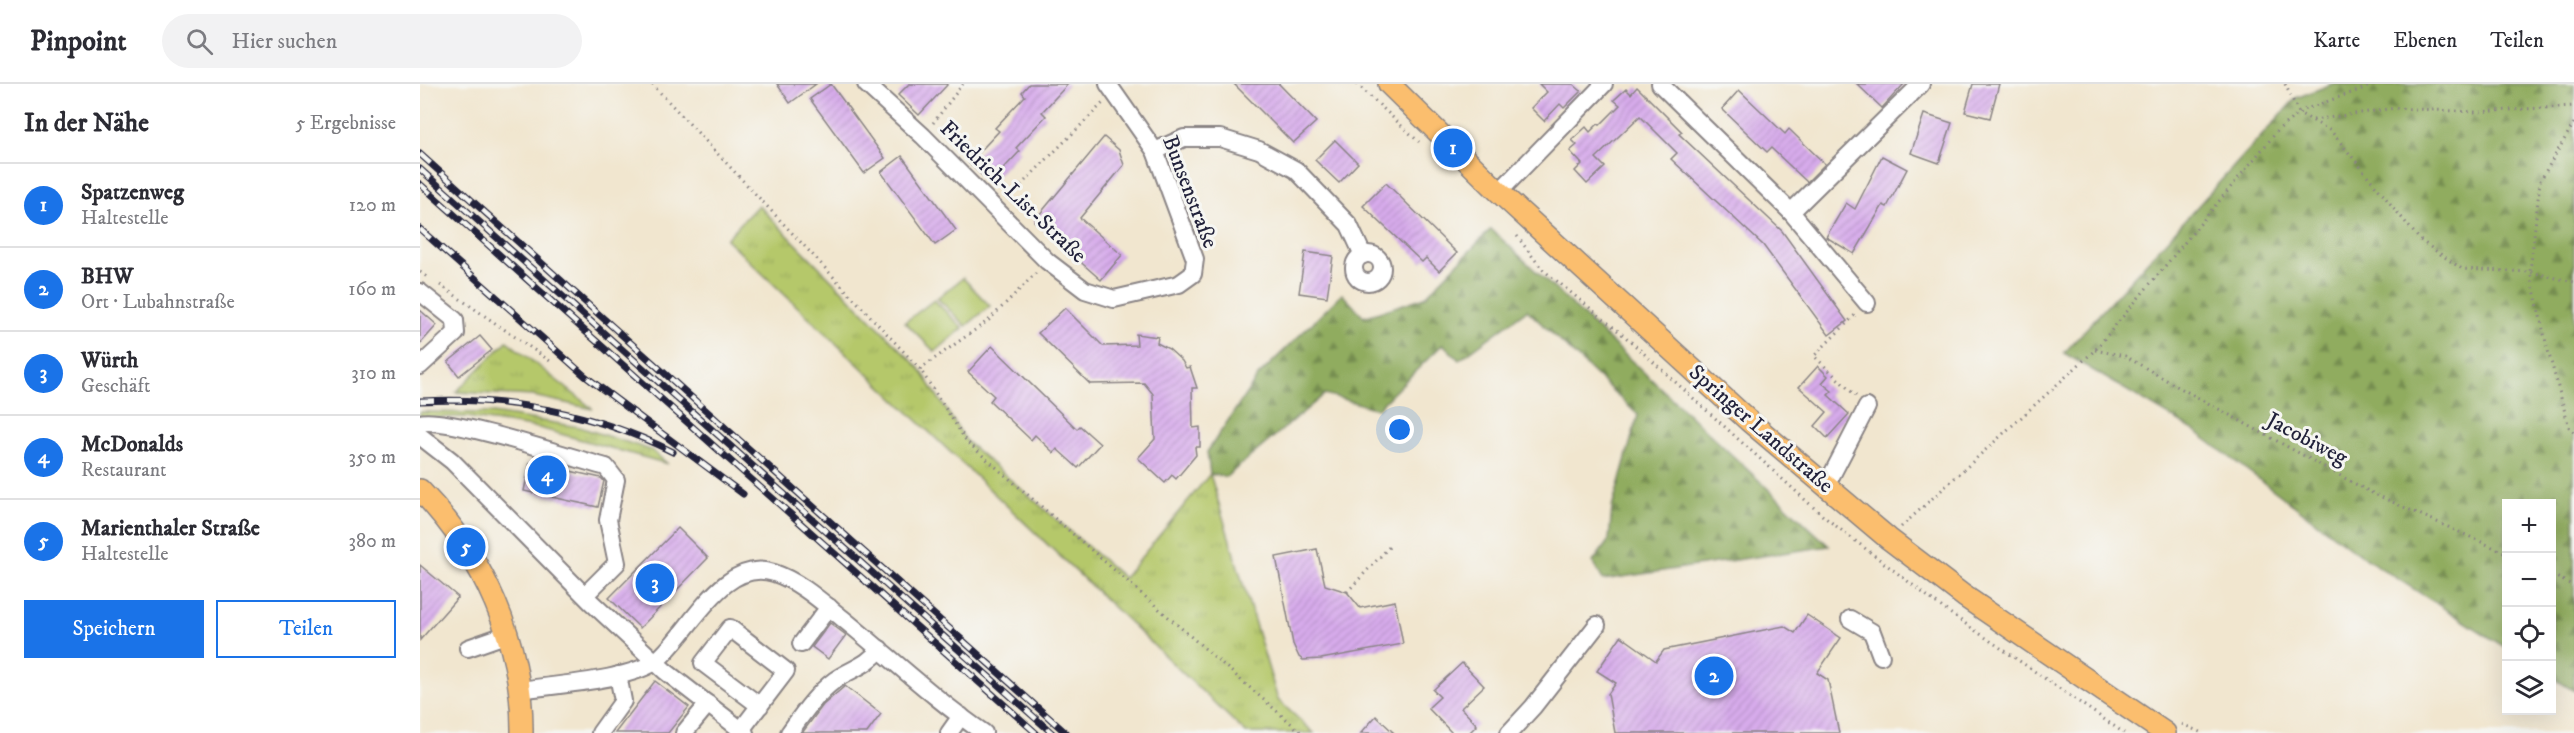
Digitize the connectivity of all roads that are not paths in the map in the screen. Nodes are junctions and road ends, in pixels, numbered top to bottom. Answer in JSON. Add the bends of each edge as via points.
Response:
{"nodes":[{"id":1,"x":866,"y":84,"type":"edge"},
{"id":2,"x":1389,"y":84,"type":"edge"},
{"id":3,"x":1605,"y":84,"type":"edge"},
{"id":4,"x":1660,"y":84,"type":"edge"},
{"id":5,"x":1921,"y":84,"type":"edge"},
{"id":6,"x":1111,"y":88,"type":"edge"},
{"id":7,"x":1155,"y":151,"type":"junction"},
{"id":8,"x":1499,"y":192,"type":"junction"},
{"id":9,"x":1791,"y":212,"type":"junction"},
{"id":10,"x":1362,"y":255,"type":"dead end"},
{"id":11,"x":1179,"y":284,"type":"joint"},
{"id":12,"x":425,"y":285,"type":"edge"},
{"id":13,"x":1867,"y":303,"type":"road end"},
{"id":14,"x":420,"y":366,"type":"edge"},
{"id":15,"x":1867,"y":407,"type":"road end"},
{"id":16,"x":420,"y":423,"type":"edge"},
{"id":17,"x":420,"y":436,"type":"edge"},
{"id":18,"x":1826,"y":486,"type":"junction"},
{"id":19,"x":420,"y":490,"type":"edge"},
{"id":20,"x":585,"y":595,"type":"junction"},
{"id":21,"x":829,"y":608,"type":"junction"},
{"id":22,"x":1850,"y":619,"type":"dead end"},
{"id":23,"x":1597,"y":625,"type":"dead end"},
{"id":24,"x":508,"y":634,"type":"junction"},
{"id":25,"x":801,"y":644,"type":"dead end"},
{"id":26,"x":468,"y":648,"type":"dead end"},
{"id":27,"x":880,"y":648,"type":"junction"},
{"id":28,"x":1881,"y":656,"type":"dead end"},
{"id":29,"x":655,"y":662,"type":"junction"},
{"id":30,"x":618,"y":675,"type":"junction"},
{"id":31,"x":520,"y":690,"type":"junction"},
{"id":32,"x":708,"y":704,"type":"junction"},
{"id":33,"x":760,"y":706,"type":"junction"},
{"id":34,"x":961,"y":716,"type":"junction"},
{"id":35,"x":2173,"y":729,"type":"edge"},
{"id":36,"x":742,"y":732,"type":"edge"},
{"id":37,"x":522,"y":733,"type":"edge"},
{"id":38,"x":600,"y":733,"type":"edge"},
{"id":39,"x":684,"y":733,"type":"edge"},
{"id":40,"x":789,"y":733,"type":"edge"},
{"id":41,"x":949,"y":733,"type":"edge"},
{"id":42,"x":984,"y":733,"type":"edge"},
{"id":43,"x":1509,"y":733,"type":"edge"}],
"edges":[{"from":1,"to":11,"type":"street","name":"Friedrich-List-Straße","via":[[1047,261],[1085,290],[1114,299]]},
{"from":2,"to":8,"type":"main road","name":"Springer Landstraße"},
{"from":3,"to":8,"type":"street"},
{"from":4,"to":9,"type":"street"},
{"from":5,"to":9,"type":"street"},
{"from":6,"to":7,"type":"street","name":"Bunsenstraße"},
{"from":7,"to":10,"type":"street","via":[[1184,138],[1220,138],[1259,150],[1296,170],[1349,225]]},
{"from":7,"to":11,"type":"street","name":"Bunsenstraße","via":[[1195,259],[1193,274]]},
{"from":8,"to":18,"type":"main road","name":"Springer Landstraße","via":[[1749,421]]},
{"from":9,"to":13,"type":"street"},
{"from":12,"to":14,"type":"street","via":[[455,320],[456,333]]},
{"from":15,"to":18,"type":"street"},
{"from":16,"to":20,"type":"street","via":[[450,425],[606,466],[616,480],[608,520],[617,563]]},
{"from":17,"to":20,"type":"street","via":[[452,461]]},
{"from":18,"to":35,"type":"main road","name":"Springer Landstraße","via":[[1964,596]]},
{"from":19,"to":24,"type":"main road","via":[[452,526],[477,564]]},
{"from":20,"to":29,"type":"street"},
{"from":21,"to":25,"type":"street"},
{"from":21,"to":27,"type":"street"},
{"from":21,"to":29,"type":"street","via":[[774,573],[749,571],[732,578],[717,591]]},
{"from":22,"to":28,"type":"street","via":[[1872,632]]},
{"from":23,"to":43,"type":"street"},
{"from":24,"to":26,"type":"street"},
{"from":24,"to":31,"type":"main road"},
{"from":27,"to":34,"type":"street"},
{"from":27,"to":40,"type":"street","via":[[864,666],[828,686]]},
{"from":29,"to":30,"type":"street"},
{"from":29,"to":32,"type":"street"},
{"from":30,"to":31,"type":"street"},
{"from":30,"to":38,"type":"street","via":[[623,701]]},
{"from":31,"to":37,"type":"main road"},
{"from":32,"to":36,"type":"street"},
{"from":32,"to":39,"type":"street"},
{"from":33,"to":33,"type":"street","via":[[786,671],[730,628],[703,663]]},
{"from":33,"to":36,"type":"street"},
{"from":34,"to":41,"type":"street"},
{"from":34,"to":42,"type":"street"}]}
